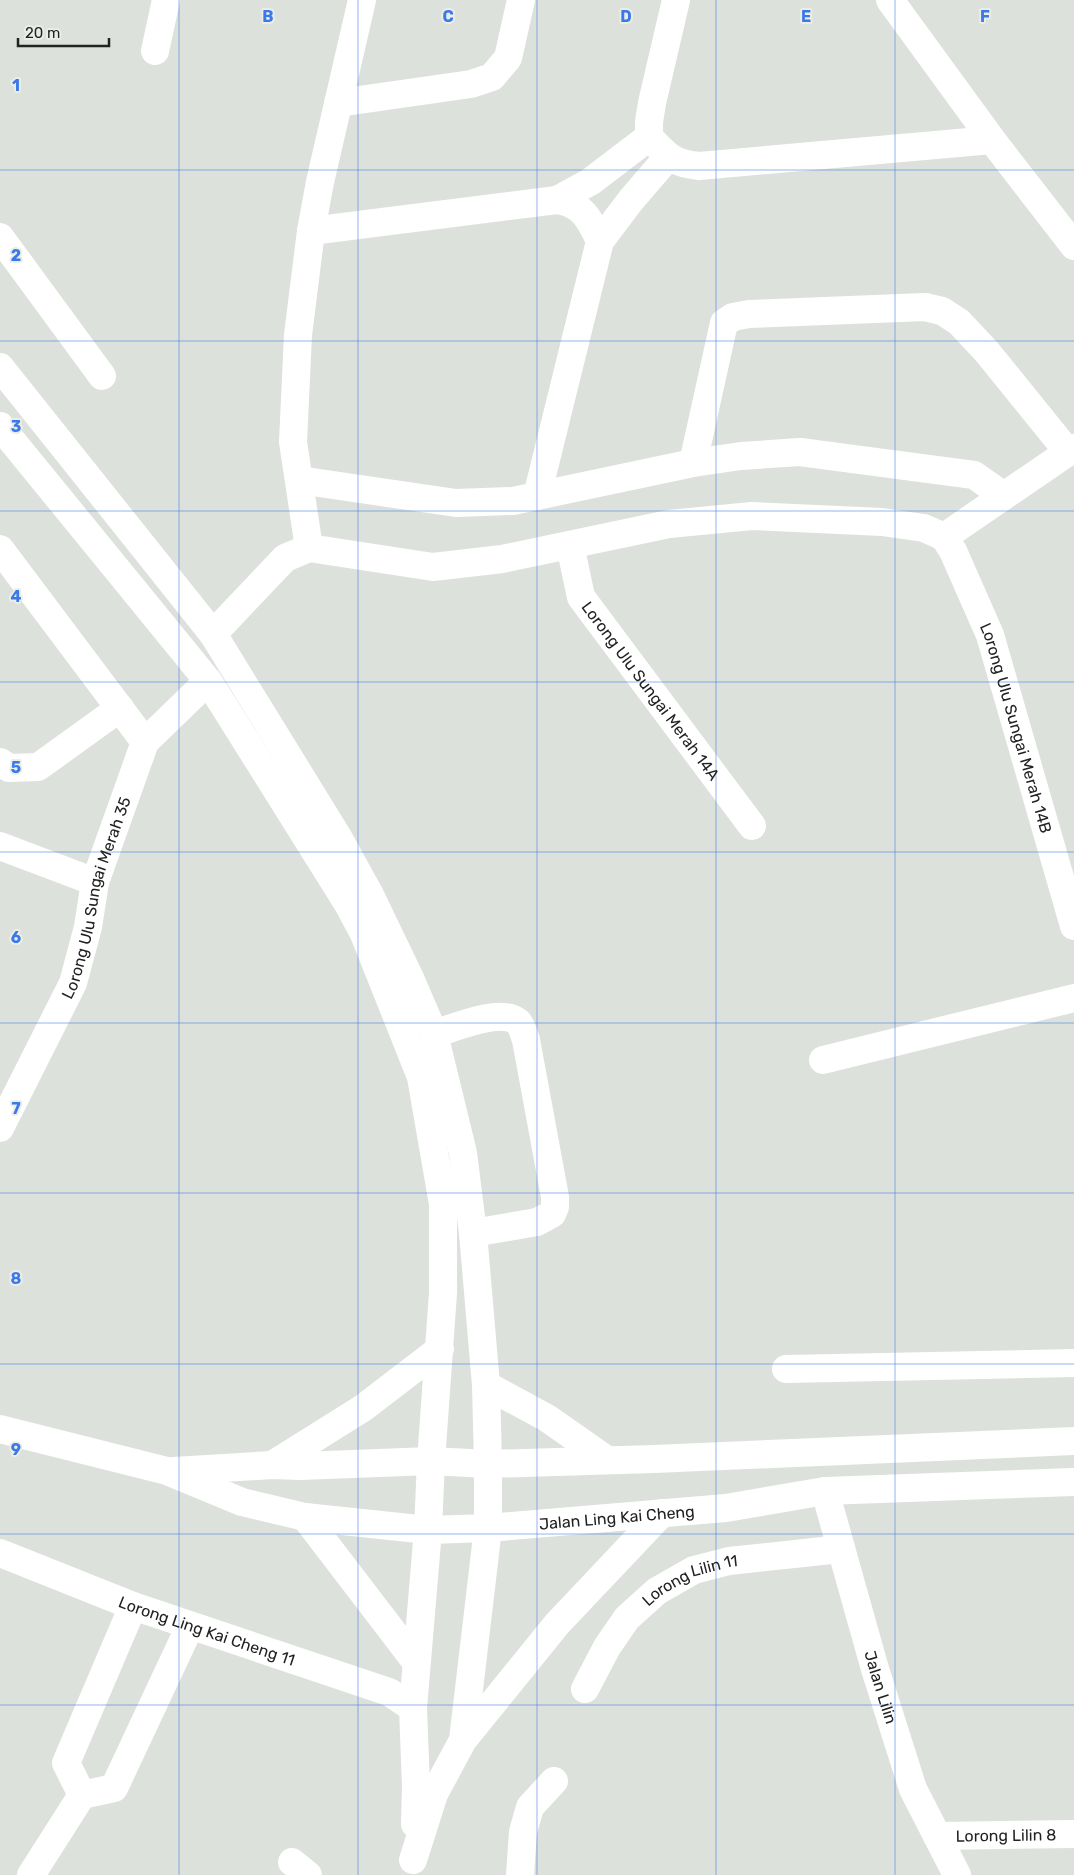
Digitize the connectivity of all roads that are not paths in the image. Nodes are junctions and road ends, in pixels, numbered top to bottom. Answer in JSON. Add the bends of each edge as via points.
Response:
{"nodes":[{"id":1,"x":166,"y":0,"type":"edge"},
{"id":2,"x":362,"y":0,"type":"edge"},
{"id":3,"x":521,"y":0,"type":"edge"},
{"id":4,"x":676,"y":0,"type":"edge"},
{"id":5,"x":890,"y":0,"type":"edge"},
{"id":6,"x":155,"y":51,"type":"dead end"},
{"id":7,"x":338,"y":103,"type":"junction"},
{"id":8,"x":649,"y":137,"type":"junction"},
{"id":9,"x":992,"y":140,"type":"junction"},
{"id":10,"x":668,"y":157,"type":"junction"},
{"id":11,"x":557,"y":200,"type":"junction"},
{"id":12,"x":311,"y":231,"type":"junction"},
{"id":13,"x":0,"y":237,"type":"edge"},
{"id":14,"x":600,"y":242,"type":"junction"},
{"id":15,"x":1074,"y":246,"type":"edge"},
{"id":16,"x":0,"y":367,"type":"edge"},
{"id":17,"x":102,"y":376,"type":"dead end"},
{"id":18,"x":0,"y":426,"type":"edge"},
{"id":19,"x":1071,"y":450,"type":"edge"},
{"id":20,"x":693,"y":463,"type":"junction"},
{"id":21,"x":299,"y":480,"type":"junction"},
{"id":22,"x":537,"y":496,"type":"junction"},
{"id":23,"x":1004,"y":496,"type":"junction"},
{"id":24,"x":944,"y":537,"type":"junction"},
{"id":25,"x":570,"y":545,"type":"junction"},
{"id":26,"x":310,"y":548,"type":"junction"},
{"id":27,"x":0,"y":549,"type":"edge"},
{"id":28,"x":213,"y":634,"type":"junction"},
{"id":29,"x":208,"y":681,"type":"junction"},
{"id":30,"x":120,"y":708,"type":"junction"},
{"id":31,"x":145,"y":742,"type":"junction"},
{"id":32,"x":0,"y":762,"type":"edge"},
{"id":33,"x":752,"y":826,"type":"dead end"},
{"id":34,"x":0,"y":846,"type":"edge"},
{"id":35,"x":96,"y":882,"type":"junction"},
{"id":36,"x":1074,"y":926,"type":"edge"},
{"id":37,"x":1074,"y":998,"type":"edge"},
{"id":38,"x":434,"y":1034,"type":"junction"},
{"id":39,"x":823,"y":1060,"type":"dead end"},
{"id":40,"x":0,"y":1128,"type":"edge"},
{"id":41,"x":473,"y":1233,"type":"junction"},
{"id":42,"x":440,"y":1349,"type":"junction"},
{"id":43,"x":1074,"y":1363,"type":"edge"},
{"id":44,"x":786,"y":1369,"type":"dead end"},
{"id":45,"x":486,"y":1385,"type":"junction"},
{"id":46,"x":0,"y":1429,"type":"edge"},
{"id":47,"x":1074,"y":1441,"type":"edge"},
{"id":48,"x":607,"y":1460,"type":"junction"},
{"id":49,"x":431,"y":1461,"type":"junction"},
{"id":50,"x":488,"y":1464,"type":"junction"},
{"id":51,"x":272,"y":1465,"type":"junction"},
{"id":52,"x":167,"y":1471,"type":"junction"},
{"id":53,"x":1074,"y":1482,"type":"edge"},
{"id":54,"x":826,"y":1491,"type":"junction"},
{"id":55,"x":662,"y":1513,"type":"junction"},
{"id":56,"x":305,"y":1517,"type":"junction"},
{"id":57,"x":488,"y":1528,"type":"junction"},
{"id":58,"x":428,"y":1530,"type":"junction"},
{"id":59,"x":842,"y":1549,"type":"junction"},
{"id":60,"x":0,"y":1553,"type":"edge"},
{"id":61,"x":133,"y":1606,"type":"junction"},
{"id":62,"x":190,"y":1626,"type":"junction"},
{"id":63,"x":416,"y":1662,"type":"junction"},
{"id":64,"x":585,"y":1690,"type":"dead end"},
{"id":65,"x":413,"y":1708,"type":"junction"},
{"id":66,"x":463,"y":1740,"type":"junction"},
{"id":67,"x":554,"y":1781,"type":"dead end"},
{"id":68,"x":82,"y":1795,"type":"junction"},
{"id":69,"x":1074,"y":1834,"type":"edge"},
{"id":70,"x":937,"y":1836,"type":"junction"},
{"id":71,"x":413,"y":1868,"type":"edge"},
{"id":72,"x":31,"y":1875,"type":"edge"},
{"id":73,"x":520,"y":1875,"type":"edge"},
{"id":74,"x":957,"y":1875,"type":"edge"}],
"edges":[{"from":1,"to":6,"type":"street"},
{"from":2,"to":7,"type":"street"},
{"from":3,"to":7,"type":"street","via":[[508,58],[492,77],[471,84]]},
{"from":4,"to":8,"type":"street","via":[[652,104]]},
{"from":5,"to":9,"type":"street"},
{"from":7,"to":12,"type":"street"},
{"from":8,"to":10,"type":"street"},
{"from":8,"to":11,"type":"street","via":[[586,185]]},
{"from":9,"to":10,"type":"street","via":[[699,166],[683,164]]},
{"from":9,"to":15,"type":"street"},
{"from":10,"to":14,"type":"street"},
{"from":11,"to":12,"type":"street"},
{"from":11,"to":14,"type":"street","via":[[570,202],[590,219]]},
{"from":12,"to":21,"type":"street","via":[[298,335],[293,442]]},
{"from":13,"to":17,"type":"street"},
{"from":14,"to":22,"type":"street"},
{"from":16,"to":28,"type":"street"},
{"from":18,"to":29,"type":"street"},
{"from":19,"to":20,"type":"street","via":[[959,322],[942,311],[924,307],[733,317],[724,324]]},
{"from":19,"to":23,"type":"street"},
{"from":20,"to":22,"type":"street"},
{"from":20,"to":23,"type":"street","via":[[800,452],[974,475]]},
{"from":21,"to":22,"type":"street","via":[[456,503],[513,501]]},
{"from":21,"to":26,"type":"street"},
{"from":23,"to":24,"type":"street"},
{"from":24,"to":25,"type":"street","via":[[924,528],[882,522],[752,516],[669,524]]},
{"from":24,"to":36,"type":"street","name":"Lorong Ulu Sungai Merah 14B","via":[[953,550],[990,635]]},
{"from":25,"to":26,"type":"street","via":[[502,559],[433,567]]},
{"from":25,"to":33,"type":"street","name":"Lorong Ulu Sungai Merah 14A","via":[[580,597]]},
{"from":26,"to":28,"type":"street","via":[[285,558]]},
{"from":27,"to":30,"type":"street"},
{"from":28,"to":38,"type":"street","via":[[338,837],[370,895]]},
{"from":29,"to":31,"type":"street","name":"Lorong Ulu Sungai Merah 35"},
{"from":29,"to":42,"type":"street","via":[[348,904],[364,934],[421,1077],[443,1204]]},
{"from":30,"to":31,"type":"street"},
{"from":30,"to":32,"type":"street","via":[[38,767],[9,768]]},
{"from":31,"to":35,"type":"street","name":"Lorong Ulu Sungai Merah 35"},
{"from":34,"to":35,"type":"street"},
{"from":35,"to":40,"type":"street","name":"Lorong Ulu Sungai Merah 35","via":[[73,983]]},
{"from":37,"to":39,"type":"street"},
{"from":38,"to":41,"type":"street","via":[[463,1153]]},
{"from":38,"to":41,"type":"street","via":[[485,1018],[503,1016],[520,1024],[526,1040],[555,1207],[552,1214],[537,1222]]},
{"from":41,"to":45,"type":"street"},
{"from":42,"to":49,"type":"street"},
{"from":42,"to":51,"type":"street","via":[[363,1408]]},
{"from":43,"to":44,"type":"street"},
{"from":45,"to":48,"type":"street","via":[[546,1418]]},
{"from":45,"to":50,"type":"street"},
{"from":46,"to":52,"type":"street","name":"Jalan Ling Kai Cheng"},
{"from":47,"to":48,"type":"street","name":"Jalan Ling Kai Cheng"},
{"from":48,"to":50,"type":"street","name":"Jalan Ling Kai Cheng"},
{"from":49,"to":50,"type":"street","name":"Jalan Ling Kai Cheng"},
{"from":49,"to":51,"type":"street","name":"Jalan Ling Kai Cheng"},
{"from":49,"to":58,"type":"street"},
{"from":50,"to":57,"type":"street"},
{"from":51,"to":52,"type":"street","name":"Jalan Ling Kai Cheng"},
{"from":52,"to":56,"type":"street","name":"Jalan Ling Kai Cheng","via":[[242,1502]]},
{"from":53,"to":54,"type":"street","name":"Jalan Ling Kai Cheng"},
{"from":54,"to":55,"type":"street","name":"Jalan Ling Kai Cheng","via":[[726,1508]]},
{"from":54,"to":59,"type":"street","name":"Jalan Lilin"},
{"from":55,"to":57,"type":"street","name":"Jalan Ling Kai Cheng"},
{"from":55,"to":66,"type":"street","via":[[557,1624]]},
{"from":56,"to":58,"type":"street","name":"Jalan Ling Kai Cheng"},
{"from":56,"to":63,"type":"street"},
{"from":57,"to":58,"type":"street","name":"Jalan Ling Kai Cheng"},
{"from":57,"to":66,"type":"street"},
{"from":58,"to":63,"type":"street"},
{"from":59,"to":64,"type":"street","name":"Lorong Lilin 11","via":[[729,1561],[694,1570],[657,1591],[627,1618],[607,1647]]},
{"from":59,"to":70,"type":"street","name":"Jalan Lilin","via":[[875,1669],[913,1788]]},
{"from":60,"to":61,"type":"street","name":"Lorong Ling Kai Cheng 11"},
{"from":61,"to":62,"type":"street","name":"Lorong Ling Kai Cheng 11"},
{"from":61,"to":68,"type":"street","via":[[66,1763]]},
{"from":62,"to":65,"type":"street","name":"Lorong Ling Kai Cheng 11","via":[[389,1692]]},
{"from":62,"to":68,"type":"street","via":[[114,1788]]},
{"from":63,"to":65,"type":"street"},
{"from":65,"to":71,"type":"street","via":[[416,1786]]},
{"from":66,"to":71,"type":"street","via":[[434,1794]]},
{"from":67,"to":73,"type":"street","via":[[530,1808],[523,1832]]},
{"from":68,"to":72,"type":"street"},
{"from":69,"to":70,"type":"street","name":"Lorong Lilin 8"},
{"from":70,"to":74,"type":"street","name":"Jalan Lilin"}]}
